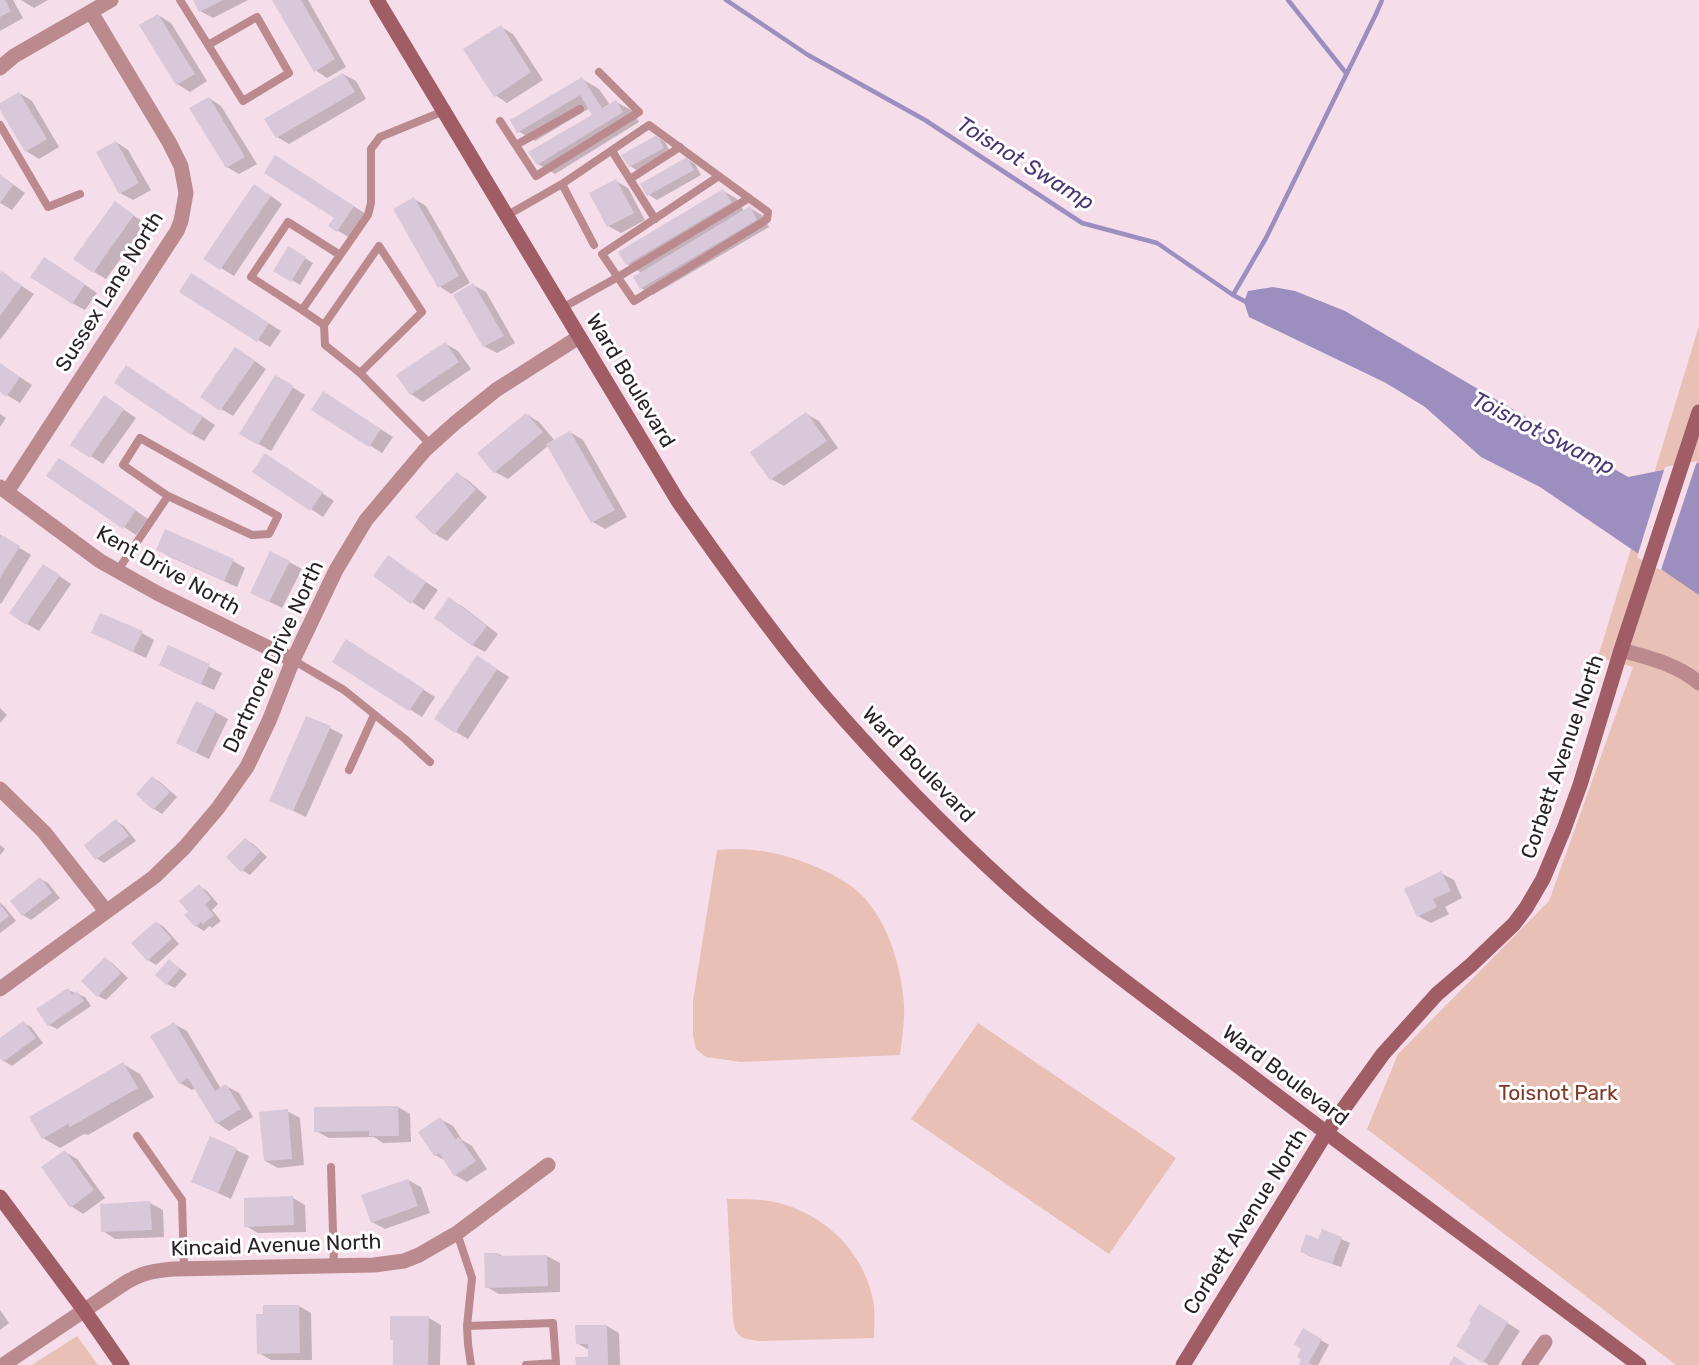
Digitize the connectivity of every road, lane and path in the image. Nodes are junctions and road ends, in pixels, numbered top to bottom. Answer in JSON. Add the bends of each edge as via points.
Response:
{"nodes":[{"id":1,"x":111,"y":0,"type":"edge"},
{"id":2,"x":180,"y":0,"type":"edge"},
{"id":3,"x":377,"y":0,"type":"edge"},
{"id":4,"x":91,"y":12,"type":"junction"},
{"id":5,"x":208,"y":45,"type":"junction"},
{"id":6,"x":0,"y":68,"type":"edge"},
{"id":7,"x":599,"y":72,"type":"dead end"},
{"id":8,"x":580,"y":110,"type":"dead end"},
{"id":9,"x":444,"y":111,"type":"junction"},
{"id":10,"x":639,"y":112,"type":"junction"},
{"id":11,"x":500,"y":121,"type":"dead end"},
{"id":12,"x":0,"y":125,"type":"edge"},
{"id":13,"x":650,"y":125,"type":"junction"},
{"id":14,"x":516,"y":145,"type":"junction"},
{"id":15,"x":680,"y":147,"type":"junction"},
{"id":16,"x":612,"y":151,"type":"junction"},
{"id":17,"x":719,"y":176,"type":"junction"},
{"id":18,"x":630,"y":179,"type":"junction"},
{"id":19,"x":562,"y":184,"type":"junction"},
{"id":20,"x":80,"y":194,"type":"dead end"},
{"id":21,"x":749,"y":198,"type":"junction"},
{"id":22,"x":506,"y":216,"type":"junction"},
{"id":23,"x":655,"y":219,"type":"junction"},
{"id":24,"x":594,"y":245,"type":"dead end"},
{"id":25,"x":340,"y":255,"type":"junction"},
{"id":26,"x":618,"y":277,"type":"junction"},
{"id":27,"x":562,"y":308,"type":"junction"},
{"id":28,"x":302,"y":310,"type":"junction"},
{"id":29,"x":324,"y":326,"type":"junction"},
{"id":30,"x":579,"y":337,"type":"junction"},
{"id":31,"x":360,"y":373,"type":"junction"},
{"id":32,"x":1699,"y":412,"type":"edge"},
{"id":33,"x":430,"y":445,"type":"junction"},
{"id":34,"x":3,"y":489,"type":"edge"},
{"id":35,"x":168,"y":496,"type":"junction"},
{"id":36,"x":118,"y":570,"type":"junction"},
{"id":37,"x":1621,"y":650,"type":"junction"},
{"id":38,"x":293,"y":660,"type":"junction"},
{"id":39,"x":1699,"y":684,"type":"edge"},
{"id":40,"x":374,"y":715,"type":"junction"},
{"id":41,"x":430,"y":762,"type":"dead end"},
{"id":42,"x":349,"y":770,"type":"dead end"},
{"id":43,"x":0,"y":789,"type":"edge"},
{"id":44,"x":106,"y":911,"type":"junction"},
{"id":45,"x":0,"y":989,"type":"edge"},
{"id":46,"x":1326,"y":1133,"type":"junction"},
{"id":47,"x":137,"y":1136,"type":"dead end"},
{"id":48,"x":548,"y":1165,"type":"dead end"},
{"id":49,"x":331,"y":1167,"type":"dead end"},
{"id":50,"x":0,"y":1197,"type":"edge"},
{"id":51,"x":457,"y":1233,"type":"junction"},
{"id":52,"x":334,"y":1266,"type":"junction"},
{"id":53,"x":184,"y":1269,"type":"junction"},
{"id":54,"x":84,"y":1310,"type":"junction"},
{"id":55,"x":467,"y":1326,"type":"junction"},
{"id":56,"x":1545,"y":1342,"type":"dead end"},
{"id":57,"x":3,"y":1365,"type":"edge"},
{"id":58,"x":122,"y":1365,"type":"edge"},
{"id":59,"x":471,"y":1365,"type":"edge"},
{"id":60,"x":526,"y":1365,"type":"edge"},
{"id":61,"x":1183,"y":1365,"type":"edge"},
{"id":62,"x":1529,"y":1365,"type":"edge"},
{"id":63,"x":1639,"y":1365,"type":"edge"}],
"edges":[{"from":1,"to":4,"type":"street"},
{"from":2,"to":5,"type":"lane"},
{"from":3,"to":9,"type":"main road","name":"Ward Boulevard"},
{"from":4,"to":6,"type":"street"},
{"from":4,"to":34,"type":"street","name":"Sussex Lane North","via":[[181,166],[186,193],[184,207],[177,231]]},
{"from":5,"to":5,"type":"lane","via":[[243,101],[289,72],[257,17]]},
{"from":7,"to":10,"type":"lane"},
{"from":8,"to":14,"type":"lane"},
{"from":9,"to":22,"type":"main road","name":"Ward Boulevard"},
{"from":9,"to":25,"type":"lane","via":[[380,137],[372,149],[368,215]]},
{"from":10,"to":13,"type":"lane"},
{"from":10,"to":14,"type":"lane","via":[[536,176]]},
{"from":11,"to":14,"type":"lane"},
{"from":12,"to":20,"type":"lane","via":[[48,207]]},
{"from":13,"to":15,"type":"lane"},
{"from":13,"to":16,"type":"lane"},
{"from":15,"to":17,"type":"lane"},
{"from":15,"to":18,"type":"lane"},
{"from":16,"to":18,"type":"lane"},
{"from":16,"to":19,"type":"lane"},
{"from":17,"to":21,"type":"lane"},
{"from":17,"to":23,"type":"lane"},
{"from":18,"to":23,"type":"lane"},
{"from":19,"to":22,"type":"lane"},
{"from":19,"to":24,"type":"lane"},
{"from":21,"to":26,"type":"lane"},
{"from":21,"to":26,"type":"lane","via":[[768,212],[767,219],[634,301]]},
{"from":22,"to":27,"type":"main road","name":"Ward Boulevard"},
{"from":23,"to":26,"type":"lane","via":[[602,254]]},
{"from":25,"to":28,"type":"lane"},
{"from":25,"to":28,"type":"lane","via":[[288,222],[251,277]]},
{"from":26,"to":27,"type":"lane"},
{"from":27,"to":30,"type":"main road","name":"Ward Boulevard"},
{"from":28,"to":29,"type":"lane"},
{"from":29,"to":31,"type":"lane","via":[[325,345]]},
{"from":29,"to":31,"type":"lane","via":[[379,246],[422,312]]},
{"from":30,"to":33,"type":"street","name":"Dartmore Drive North","via":[[496,390]]},
{"from":30,"to":46,"type":"main road","name":"Ward Boulevard","via":[[678,501],[720,562],[822,694],[893,772],[1009,886],[1059,929]]},
{"from":31,"to":33,"type":"lane"},
{"from":32,"to":37,"type":"main road","name":"Corbett Avenue North"},
{"from":33,"to":38,"type":"street","name":"Dartmore Drive North","via":[[366,520],[336,570]]},
{"from":34,"to":36,"type":"street","name":"Kent Drive North","via":[[100,561]]},
{"from":35,"to":35,"type":"lane","via":[[123,465],[140,438],[278,516],[269,534],[252,535]]},
{"from":35,"to":36,"type":"lane"},
{"from":36,"to":38,"type":"street","name":"Kent Drive North"},
{"from":37,"to":39,"type":"street","via":[[1673,666]]},
{"from":37,"to":46,"type":"main road","name":"Corbett Avenue North","via":[[1564,829],[1526,908],[1410,1023]]},
{"from":38,"to":40,"type":"lane","via":[[344,690]]},
{"from":38,"to":44,"type":"street","name":"Dartmore Drive North","via":[[247,767],[218,808],[185,848]]},
{"from":40,"to":41,"type":"lane"},
{"from":40,"to":42,"type":"lane"},
{"from":43,"to":44,"type":"street","via":[[44,832]]},
{"from":44,"to":45,"type":"street","name":"Dartmore Drive North"},
{"from":46,"to":61,"type":"main road","name":"Corbett Avenue North"},
{"from":46,"to":63,"type":"main road","name":"Ward Boulevard"},
{"from":47,"to":53,"type":"lane","via":[[182,1200]]},
{"from":48,"to":51,"type":"street","name":"Kincaid Avenue North"},
{"from":49,"to":52,"type":"lane"},
{"from":50,"to":54,"type":"main road"},
{"from":51,"to":52,"type":"street","name":"Kincaid Avenue North","via":[[404,1261]]},
{"from":51,"to":55,"type":"lane","via":[[472,1278]]},
{"from":52,"to":53,"type":"street","name":"Kincaid Avenue North"},
{"from":53,"to":54,"type":"street","name":"Kincaid Avenue North","via":[[150,1271],[137,1276]]},
{"from":54,"to":57,"type":"street","name":"Kincaid Avenue North"},
{"from":54,"to":58,"type":"main road"},
{"from":55,"to":59,"type":"lane"},
{"from":55,"to":60,"type":"lane","via":[[553,1323],[556,1363]]},
{"from":56,"to":62,"type":"street"}]}
